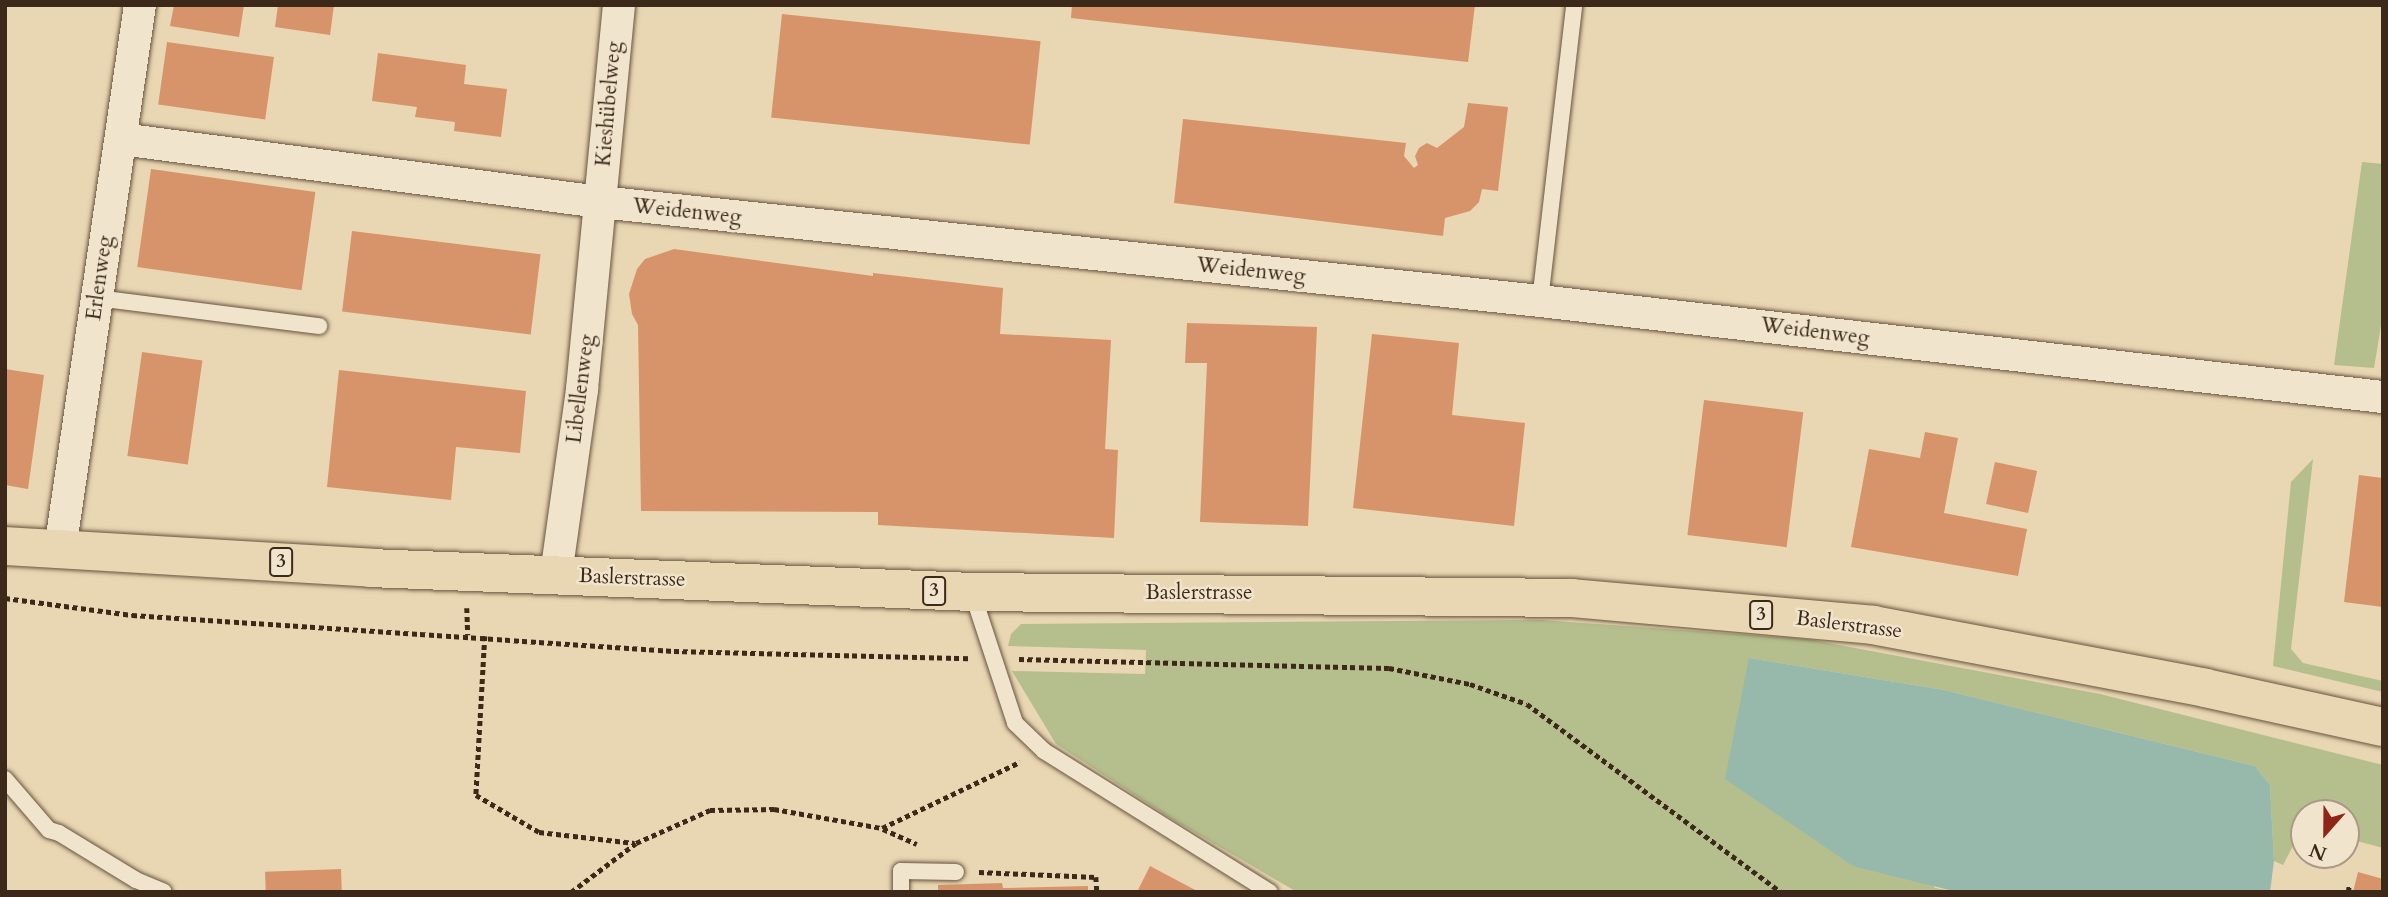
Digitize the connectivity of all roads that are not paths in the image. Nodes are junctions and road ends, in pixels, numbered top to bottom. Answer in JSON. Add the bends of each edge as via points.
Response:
{"nodes":[{"id":1,"x":140,"y":5,"type":"edge"},
{"id":2,"x":619,"y":5,"type":"edge"},
{"id":3,"x":1574,"y":5,"type":"edge"},
{"id":4,"x":121,"y":139,"type":"junction"},
{"id":5,"x":600,"y":202,"type":"junction"},
{"id":6,"x":97,"y":298,"type":"junction"},
{"id":7,"x":1540,"y":301,"type":"junction"},
{"id":8,"x":319,"y":326,"type":"dead end"},
{"id":9,"x":2383,"y":397,"type":"edge"},
{"id":10,"x":5,"y":546,"type":"edge"},
{"id":11,"x":60,"y":550,"type":"junction"},
{"id":12,"x":556,"y":575,"type":"junction"},
{"id":13,"x":972,"y":592,"type":"junction"},
{"id":14,"x":2383,"y":727,"type":"edge"},
{"id":15,"x":5,"y":779,"type":"edge"},
{"id":16,"x":956,"y":872,"type":"road end"},
{"id":17,"x":164,"y":892,"type":"edge"},
{"id":18,"x":901,"y":892,"type":"edge"},
{"id":19,"x":1270,"y":892,"type":"edge"}],
"edges":[{"from":1,"to":4,"type":"street","name":"Erlenweg"},
{"from":2,"to":5,"type":"street","name":"Kieshübelweg"},
{"from":3,"to":7,"type":"lane"},
{"from":4,"to":5,"type":"street","name":"Weidenweg"},
{"from":4,"to":6,"type":"street","name":"Erlenweg"},
{"from":5,"to":7,"type":"street","name":"Weidenweg"},
{"from":5,"to":12,"type":"street","name":"Libellenweg","via":[[582,389]]},
{"from":6,"to":8,"type":"lane"},
{"from":6,"to":11,"type":"street","name":"Erlenweg"},
{"from":7,"to":9,"type":"street","name":"Weidenweg"},
{"from":10,"to":11,"type":"main road","name":"Baslerstrasse","number":"3"},
{"from":11,"to":12,"type":"main road","name":"Baslerstrasse","number":"3"},
{"from":12,"to":13,"type":"main road","name":"Baslerstrasse","number":"3"},
{"from":13,"to":14,"type":"main road","name":"Baslerstrasse","number":"3","via":[[1572,598],[1873,625],[2206,688]]},
{"from":13,"to":19,"type":"lane","via":[[1015,723],[1044,751]]},
{"from":15,"to":17,"type":"lane","via":[[49,830]]},
{"from":16,"to":18,"type":"lane","via":[[901,872]]}]}
